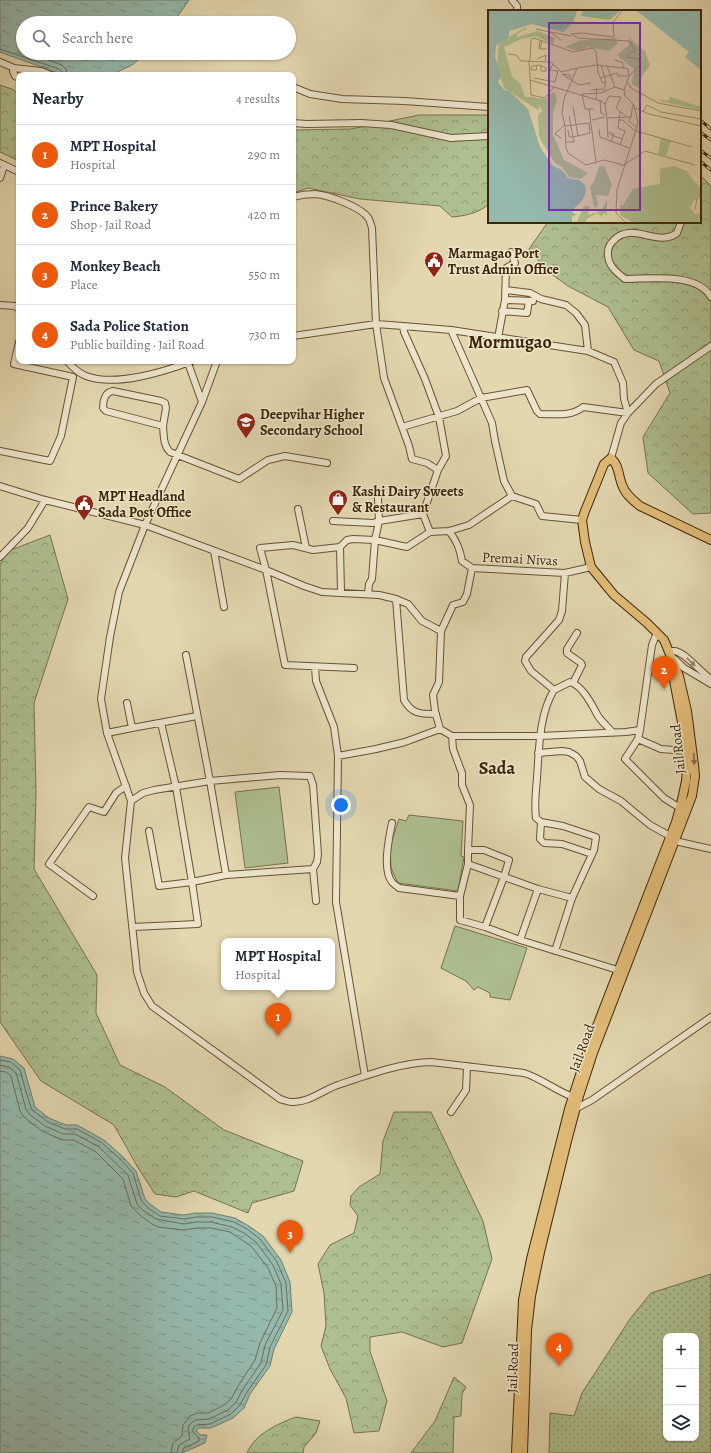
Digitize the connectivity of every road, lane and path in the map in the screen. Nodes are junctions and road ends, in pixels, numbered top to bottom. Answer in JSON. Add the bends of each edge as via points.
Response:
{"nodes":[{"id":1,"x":512,"y":0,"type":"edge"},
{"id":2,"x":516,"y":10,"type":"edge"},
{"id":3,"x":0,"y":62,"type":"edge"},
{"id":4,"x":14,"y":68,"type":"junction"},
{"id":5,"x":44,"y":72,"type":"edge"},
{"id":6,"x":16,"y":76,"type":"edge"},
{"id":7,"x":296,"y":88,"type":"edge"},
{"id":8,"x":488,"y":107,"type":"edge"},
{"id":9,"x":296,"y":123,"type":"edge"},
{"id":10,"x":488,"y":136,"type":"edge"},
{"id":11,"x":2,"y":164,"type":"edge"},
{"id":12,"x":16,"y":171,"type":"edge"},
{"id":13,"x":0,"y":178,"type":"edge"},
{"id":14,"x":296,"y":196,"type":"edge"},
{"id":15,"x":681,"y":223,"type":"edge"},
{"id":16,"x":511,"y":252,"type":"dead end"},
{"id":17,"x":506,"y":290,"type":"junction"},
{"id":18,"x":711,"y":297,"type":"edge"},
{"id":19,"x":541,"y":299,"type":"junction"},
{"id":20,"x":505,"y":300,"type":"junction"},
{"id":21,"x":529,"y":301,"type":"junction"},
{"id":22,"x":0,"y":306,"type":"edge"},
{"id":23,"x":16,"y":307,"type":"edge"},
{"id":24,"x":502,"y":311,"type":"junction"},
{"id":25,"x":376,"y":324,"type":"junction"},
{"id":26,"x":403,"y":326,"type":"junction"},
{"id":27,"x":451,"y":330,"type":"junction"},
{"id":28,"x":296,"y":336,"type":"edge"},
{"id":29,"x":498,"y":338,"type":"junction"},
{"id":30,"x":711,"y":346,"type":"edge"},
{"id":31,"x":588,"y":351,"type":"junction"},
{"id":32,"x":16,"y":355,"type":"edge"},
{"id":33,"x":70,"y":364,"type":"edge"},
{"id":34,"x":183,"y":364,"type":"edge"},
{"id":35,"x":191,"y":364,"type":"edge"},
{"id":36,"x":216,"y":364,"type":"edge"},
{"id":37,"x":481,"y":398,"type":"junction"},
{"id":38,"x":202,"y":402,"type":"junction"},
{"id":39,"x":628,"y":413,"type":"junction"},
{"id":40,"x":439,"y":417,"type":"junction"},
{"id":41,"x":163,"y":426,"type":"junction"},
{"id":42,"x":402,"y":427,"type":"junction"},
{"id":43,"x":0,"y":451,"type":"edge"},
{"id":44,"x":178,"y":455,"type":"junction"},
{"id":45,"x":612,"y":458,"type":"junction"},
{"id":46,"x":327,"y":463,"type":"dead end"},
{"id":47,"x":438,"y":470,"type":"junction"},
{"id":48,"x":0,"y":486,"type":"edge"},
{"id":49,"x":512,"y":496,"type":"junction"},
{"id":50,"x":378,"y":498,"type":"dead end"},
{"id":51,"x":45,"y":500,"type":"junction"},
{"id":52,"x":298,"y":509,"type":"dead end"},
{"id":53,"x":424,"y":514,"type":"junction"},
{"id":54,"x":582,"y":520,"type":"junction"},
{"id":55,"x":379,"y":521,"type":"junction"},
{"id":56,"x":333,"y":522,"type":"dead end"},
{"id":57,"x":145,"y":525,"type":"junction"},
{"id":58,"x":449,"y":531,"type":"junction"},
{"id":59,"x":430,"y":532,"type":"junction"},
{"id":60,"x":375,"y":540,"type":"junction"},
{"id":61,"x":711,"y":540,"type":"edge"},
{"id":62,"x":340,"y":547,"type":"junction"},
{"id":63,"x":306,"y":548,"type":"junction"},
{"id":64,"x":214,"y":552,"type":"junction"},
{"id":65,"x":0,"y":557,"type":"edge"},
{"id":66,"x":591,"y":567,"type":"junction"},
{"id":67,"x":472,"y":568,"type":"junction"},
{"id":68,"x":266,"y":570,"type":"junction"},
{"id":69,"x":565,"y":573,"type":"junction"},
{"id":70,"x":341,"y":592,"type":"junction"},
{"id":71,"x":368,"y":594,"type":"junction"},
{"id":72,"x":396,"y":598,"type":"junction"},
{"id":73,"x":224,"y":608,"type":"dead end"},
{"id":74,"x":441,"y":630,"type":"junction"},
{"id":75,"x":577,"y":633,"type":"dead end"},
{"id":76,"x":657,"y":633,"type":"junction"},
{"id":77,"x":670,"y":654,"type":"junction"},
{"id":78,"x":186,"y":655,"type":"dead end"},
{"id":79,"x":315,"y":667,"type":"junction"},
{"id":80,"x":354,"y":668,"type":"dead end"},
{"id":81,"x":711,"y":679,"type":"edge"},
{"id":82,"x":573,"y":683,"type":"junction"},
{"id":83,"x":711,"y":684,"type":"edge"},
{"id":84,"x":554,"y":690,"type":"junction"},
{"id":85,"x":127,"y":703,"type":"dead end"},
{"id":86,"x":436,"y":714,"type":"junction"},
{"id":87,"x":197,"y":716,"type":"junction"},
{"id":88,"x":161,"y":723,"type":"junction"},
{"id":89,"x":132,"y":728,"type":"junction"},
{"id":90,"x":440,"y":729,"type":"junction"},
{"id":91,"x":640,"y":730,"type":"junction"},
{"id":92,"x":107,"y":732,"type":"junction"},
{"id":93,"x":613,"y":732,"type":"junction"},
{"id":94,"x":452,"y":736,"type":"junction"},
{"id":95,"x":540,"y":736,"type":"junction"},
{"id":96,"x":638,"y":739,"type":"junction"},
{"id":97,"x":686,"y":751,"type":"junction"},
{"id":98,"x":538,"y":753,"type":"junction"},
{"id":99,"x":338,"y":756,"type":"junction"},
{"id":100,"x":210,"y":781,"type":"junction"},
{"id":101,"x":126,"y":786,"type":"junction"},
{"id":102,"x":176,"y":787,"type":"junction"},
{"id":103,"x":131,"y":801,"type":"junction"},
{"id":104,"x":680,"y":808,"type":"junction"},
{"id":105,"x":541,"y":822,"type":"junction"},
{"id":106,"x":392,"y":823,"type":"dead end"},
{"id":107,"x":149,"y":831,"type":"dead end"},
{"id":108,"x":673,"y":838,"type":"junction"},
{"id":109,"x":711,"y":849,"type":"edge"},
{"id":110,"x":468,"y":850,"type":"junction"},
{"id":111,"x":592,"y":854,"type":"junction"},
{"id":112,"x":468,"y":864,"type":"junction"},
{"id":113,"x":313,"y":869,"type":"junction"},
{"id":114,"x":226,"y":875,"type":"junction"},
{"id":115,"x":504,"y":877,"type":"junction"},
{"id":116,"x":192,"y":882,"type":"junction"},
{"id":117,"x":538,"y":889,"type":"junction"},
{"id":118,"x":93,"y":896,"type":"dead end"},
{"id":119,"x":460,"y":896,"type":"junction"},
{"id":120,"x":572,"y":898,"type":"junction"},
{"id":121,"x":316,"y":901,"type":"dead end"},
{"id":122,"x":132,"y":927,"type":"junction"},
{"id":123,"x":485,"y":927,"type":"junction"},
{"id":124,"x":520,"y":940,"type":"junction"},
{"id":125,"x":555,"y":951,"type":"junction"},
{"id":126,"x":621,"y":971,"type":"junction"},
{"id":127,"x":711,"y":1017,"type":"edge"},
{"id":128,"x":467,"y":1066,"type":"junction"},
{"id":129,"x":365,"y":1076,"type":"junction"},
{"id":130,"x":575,"y":1098,"type":"junction"},
{"id":131,"x":572,"y":1109,"type":"junction"},
{"id":132,"x":451,"y":1112,"type":"dead end"},
{"id":133,"x":516,"y":1453,"type":"edge"},
{"id":134,"x":523,"y":1453,"type":"edge"}],
"edges":[{"from":1,"to":2,"type":"street","via":[[517,6]]},
{"from":3,"to":4,"type":"street"},
{"from":4,"to":5,"type":"street"},
{"from":4,"to":6,"type":"street"},
{"from":7,"to":8,"type":"street","via":[[310,94],[342,99]]},
{"from":9,"to":10,"type":"street","via":[[391,125],[451,138]]},
{"from":11,"to":12,"type":"street"},
{"from":11,"to":13,"type":"street"},
{"from":14,"to":25,"type":"street","via":[[316,194],[334,198],[360,210],[369,218],[372,228]]},
{"from":15,"to":18,"type":"street","via":[[677,233],[668,238],[633,232],[622,234],[608,248],[607,257],[610,265],[625,279],[675,279],[694,283]]},
{"from":16,"to":17,"type":"street","via":[[515,263],[506,268]]},
{"from":17,"to":19,"type":"street","via":[[530,294]]},
{"from":17,"to":20,"type":"street"},
{"from":19,"to":21,"type":"street"},
{"from":19,"to":31,"type":"street","via":[[566,305],[576,312],[585,326]]},
{"from":20,"to":21,"type":"street"},
{"from":20,"to":24,"type":"street"},
{"from":21,"to":24,"type":"street","via":[[527,313]]},
{"from":22,"to":23,"type":"street"},
{"from":24,"to":29,"type":"street"},
{"from":25,"to":26,"type":"street"},
{"from":25,"to":28,"type":"street"},
{"from":25,"to":42,"type":"street","via":[[384,378]]},
{"from":26,"to":27,"type":"street"},
{"from":26,"to":40,"type":"street"},
{"from":27,"to":29,"type":"street"},
{"from":27,"to":37,"type":"street"},
{"from":29,"to":31,"type":"street"},
{"from":30,"to":39,"type":"street","via":[[656,384]]},
{"from":31,"to":39,"type":"street","via":[[614,362],[623,383]]},
{"from":32,"to":43,"type":"street","via":[[14,364],[73,377],[61,436],[50,461]]},
{"from":33,"to":34,"type":"street","via":[[85,376],[113,380],[143,376]]},
{"from":35,"to":38,"type":"street"},
{"from":36,"to":38,"type":"street"},
{"from":37,"to":39,"type":"street","via":[[527,390],[540,414],[567,414],[583,407]]},
{"from":37,"to":40,"type":"street"},
{"from":37,"to":49,"type":"street","via":[[492,423],[504,481]]},
{"from":38,"to":44,"type":"street"},
{"from":39,"to":45,"type":"street","via":[[621,423]]},
{"from":40,"to":42,"type":"street"},
{"from":40,"to":47,"type":"street","via":[[446,456]]},
{"from":41,"to":41,"type":"street","via":[[106,411],[103,408],[106,394],[113,391],[165,403]]},
{"from":41,"to":44,"type":"street","via":[[166,447]]},
{"from":42,"to":47,"type":"street","via":[[412,460],[427,463]]},
{"from":44,"to":46,"type":"street","via":[[239,479],[268,460],[285,456]]},
{"from":44,"to":57,"type":"street"},
{"from":45,"to":54,"type":"main road","via":[[604,464]]},
{"from":45,"to":61,"type":"main road","via":[[617,463],[623,488],[630,498],[640,506]]},
{"from":47,"to":53,"type":"street"},
{"from":48,"to":51,"type":"street"},
{"from":49,"to":54,"type":"street","via":[[536,504],[542,516]]},
{"from":49,"to":58,"type":"street","via":[[469,525]]},
{"from":50,"to":55,"type":"street"},
{"from":51,"to":57,"type":"street"},
{"from":51,"to":65,"type":"street","via":[[28,528]]},
{"from":52,"to":63,"type":"street"},
{"from":53,"to":55,"type":"street"},
{"from":53,"to":59,"type":"street"},
{"from":54,"to":66,"type":"main road"},
{"from":55,"to":56,"type":"street"},
{"from":55,"to":60,"type":"street"},
{"from":57,"to":64,"type":"street"},
{"from":57,"to":92,"type":"street","via":[[120,592],[110,637],[101,699]]},
{"from":58,"to":59,"type":"street"},
{"from":58,"to":67,"type":"street","via":[[459,548],[462,561]]},
{"from":59,"to":60,"type":"street","via":[[407,547]]},
{"from":60,"to":62,"type":"street","via":[[347,540]]},
{"from":60,"to":71,"type":"street","via":[[372,579]]},
{"from":62,"to":63,"type":"street","via":[[313,550]]},
{"from":62,"to":70,"type":"street"},
{"from":63,"to":68,"type":"street","via":[[293,545],[260,548]]},
{"from":64,"to":68,"type":"street"},
{"from":64,"to":73,"type":"street"},
{"from":66,"to":69,"type":"street","name":"Premai Nivas"},
{"from":66,"to":76,"type":"main road","via":[[614,595]]},
{"from":67,"to":69,"type":"street","name":"Premai Nivas"},
{"from":67,"to":74,"type":"street","name":"Premai Nivas","via":[[463,602],[453,605]]},
{"from":68,"to":70,"type":"street","via":[[322,592]]},
{"from":68,"to":79,"type":"street","via":[[285,665]]},
{"from":69,"to":84,"type":"street","via":[[562,610],[558,620],[525,661],[531,671]]},
{"from":70,"to":71,"type":"street"},
{"from":71,"to":72,"type":"street"},
{"from":72,"to":74,"type":"street","via":[[408,604],[422,621]]},
{"from":72,"to":86,"type":"street","via":[[404,700],[409,708],[416,712]]},
{"from":74,"to":86,"type":"street","via":[[439,682],[433,695]]},
{"from":75,"to":82,"type":"street","via":[[567,649],[567,653],[582,665]]},
{"from":76,"to":77,"type":"main road","via":[[664,640]]},
{"from":76,"to":91,"type":"street","via":[[652,645]]},
{"from":77,"to":81,"type":"street","one_way":true,"via":[[673,651],[681,652]]},
{"from":77,"to":83,"type":"street","via":[[684,668]]},
{"from":77,"to":97,"type":"main road","name":"Jail Road"},
{"from":77,"to":108,"type":"main road","name":"Jail Road","one_way":true,"via":[[679,676],[687,711],[695,776],[692,796]]},
{"from":78,"to":87,"type":"street"},
{"from":79,"to":80,"type":"street"},
{"from":79,"to":99,"type":"street","via":[[316,681],[334,727]]},
{"from":82,"to":84,"type":"street"},
{"from":82,"to":93,"type":"street"},
{"from":84,"to":95,"type":"street","via":[[545,712]]},
{"from":85,"to":89,"type":"street"},
{"from":86,"to":90,"type":"street"},
{"from":87,"to":88,"type":"street"},
{"from":87,"to":100,"type":"street"},
{"from":88,"to":89,"type":"street"},
{"from":88,"to":102,"type":"street"},
{"from":89,"to":92,"type":"street"},
{"from":90,"to":94,"type":"street"},
{"from":90,"to":99,"type":"street","via":[[398,744]]},
{"from":91,"to":93,"type":"street"},
{"from":91,"to":96,"type":"street"},
{"from":92,"to":101,"type":"street"},
{"from":93,"to":95,"type":"street"},
{"from":94,"to":95,"type":"street"},
{"from":94,"to":110,"type":"street","via":[[453,749],[462,773],[462,784],[470,805]]},
{"from":95,"to":98,"type":"street"},
{"from":96,"to":97,"type":"street","via":[[661,749]]},
{"from":96,"to":104,"type":"street","via":[[626,759],[664,798]]},
{"from":97,"to":104,"type":"main road","name":"Jail Road","via":[[686,781]]},
{"from":98,"to":105,"type":"street","via":[[535,806],[536,818]]},
{"from":98,"to":108,"type":"street","via":[[562,751],[576,756],[586,777],[599,789],[621,801],[650,825]]},
{"from":99,"to":129,"type":"street","via":[[336,902]]},
{"from":100,"to":102,"type":"street"},
{"from":100,"to":113,"type":"street","via":[[280,775],[310,776],[313,785],[318,854]]},
{"from":100,"to":114,"type":"street"},
{"from":101,"to":103,"type":"street"},
{"from":101,"to":118,"type":"street","via":[[116,793],[104,812],[89,807],[49,864]]},
{"from":102,"to":103,"type":"street","via":[[142,793]]},
{"from":102,"to":116,"type":"street"},
{"from":103,"to":122,"type":"street","via":[[124,858]]},
{"from":104,"to":108,"type":"main road","name":"Jail Road"},
{"from":105,"to":111,"type":"street","via":[[540,839],[544,843],[562,844]]},
{"from":105,"to":111,"type":"street","via":[[596,837]]},
{"from":106,"to":119,"type":"street","via":[[387,846],[388,871],[392,882],[399,888]]},
{"from":107,"to":116,"type":"street","via":[[159,886]]},
{"from":108,"to":109,"type":"street"},
{"from":108,"to":126,"type":"main road","name":"Jail Road"},
{"from":110,"to":112,"type":"street"},
{"from":110,"to":115,"type":"street","via":[[484,850],[509,860]]},
{"from":111,"to":120,"type":"street"},
{"from":112,"to":115,"type":"street"},
{"from":112,"to":119,"type":"street"},
{"from":113,"to":114,"type":"street"},
{"from":113,"to":121,"type":"street"},
{"from":114,"to":116,"type":"street"},
{"from":115,"to":117,"type":"street"},
{"from":115,"to":123,"type":"street"},
{"from":116,"to":122,"type":"street","via":[[198,924]]},
{"from":117,"to":120,"type":"street"},
{"from":117,"to":124,"type":"street"},
{"from":119,"to":123,"type":"street","via":[[460,920]]},
{"from":120,"to":125,"type":"street"},
{"from":122,"to":129,"type":"street","via":[[137,972],[144,993],[152,1006],[280,1099],[291,1102],[304,1100],[336,1085]]},
{"from":123,"to":124,"type":"street"},
{"from":124,"to":125,"type":"street"},
{"from":125,"to":126,"type":"street"},
{"from":126,"to":130,"type":"main road","name":"Jail Road","via":[[586,1054]]},
{"from":127,"to":131,"type":"street","via":[[592,1100]]},
{"from":128,"to":129,"type":"street","via":[[417,1062]]},
{"from":128,"to":130,"type":"street","via":[[524,1073],[539,1078],[560,1092]]},
{"from":128,"to":132,"type":"street","via":[[466,1090]]},
{"from":130,"to":131,"type":"main road","name":"Jail Road"},
{"from":131,"to":133,"type":"main road","name":"Jail Road","via":[[535,1245],[523,1300]]},
{"from":131,"to":134,"type":"main road","name":"Jail Road","via":[[531,1296]]}]}
